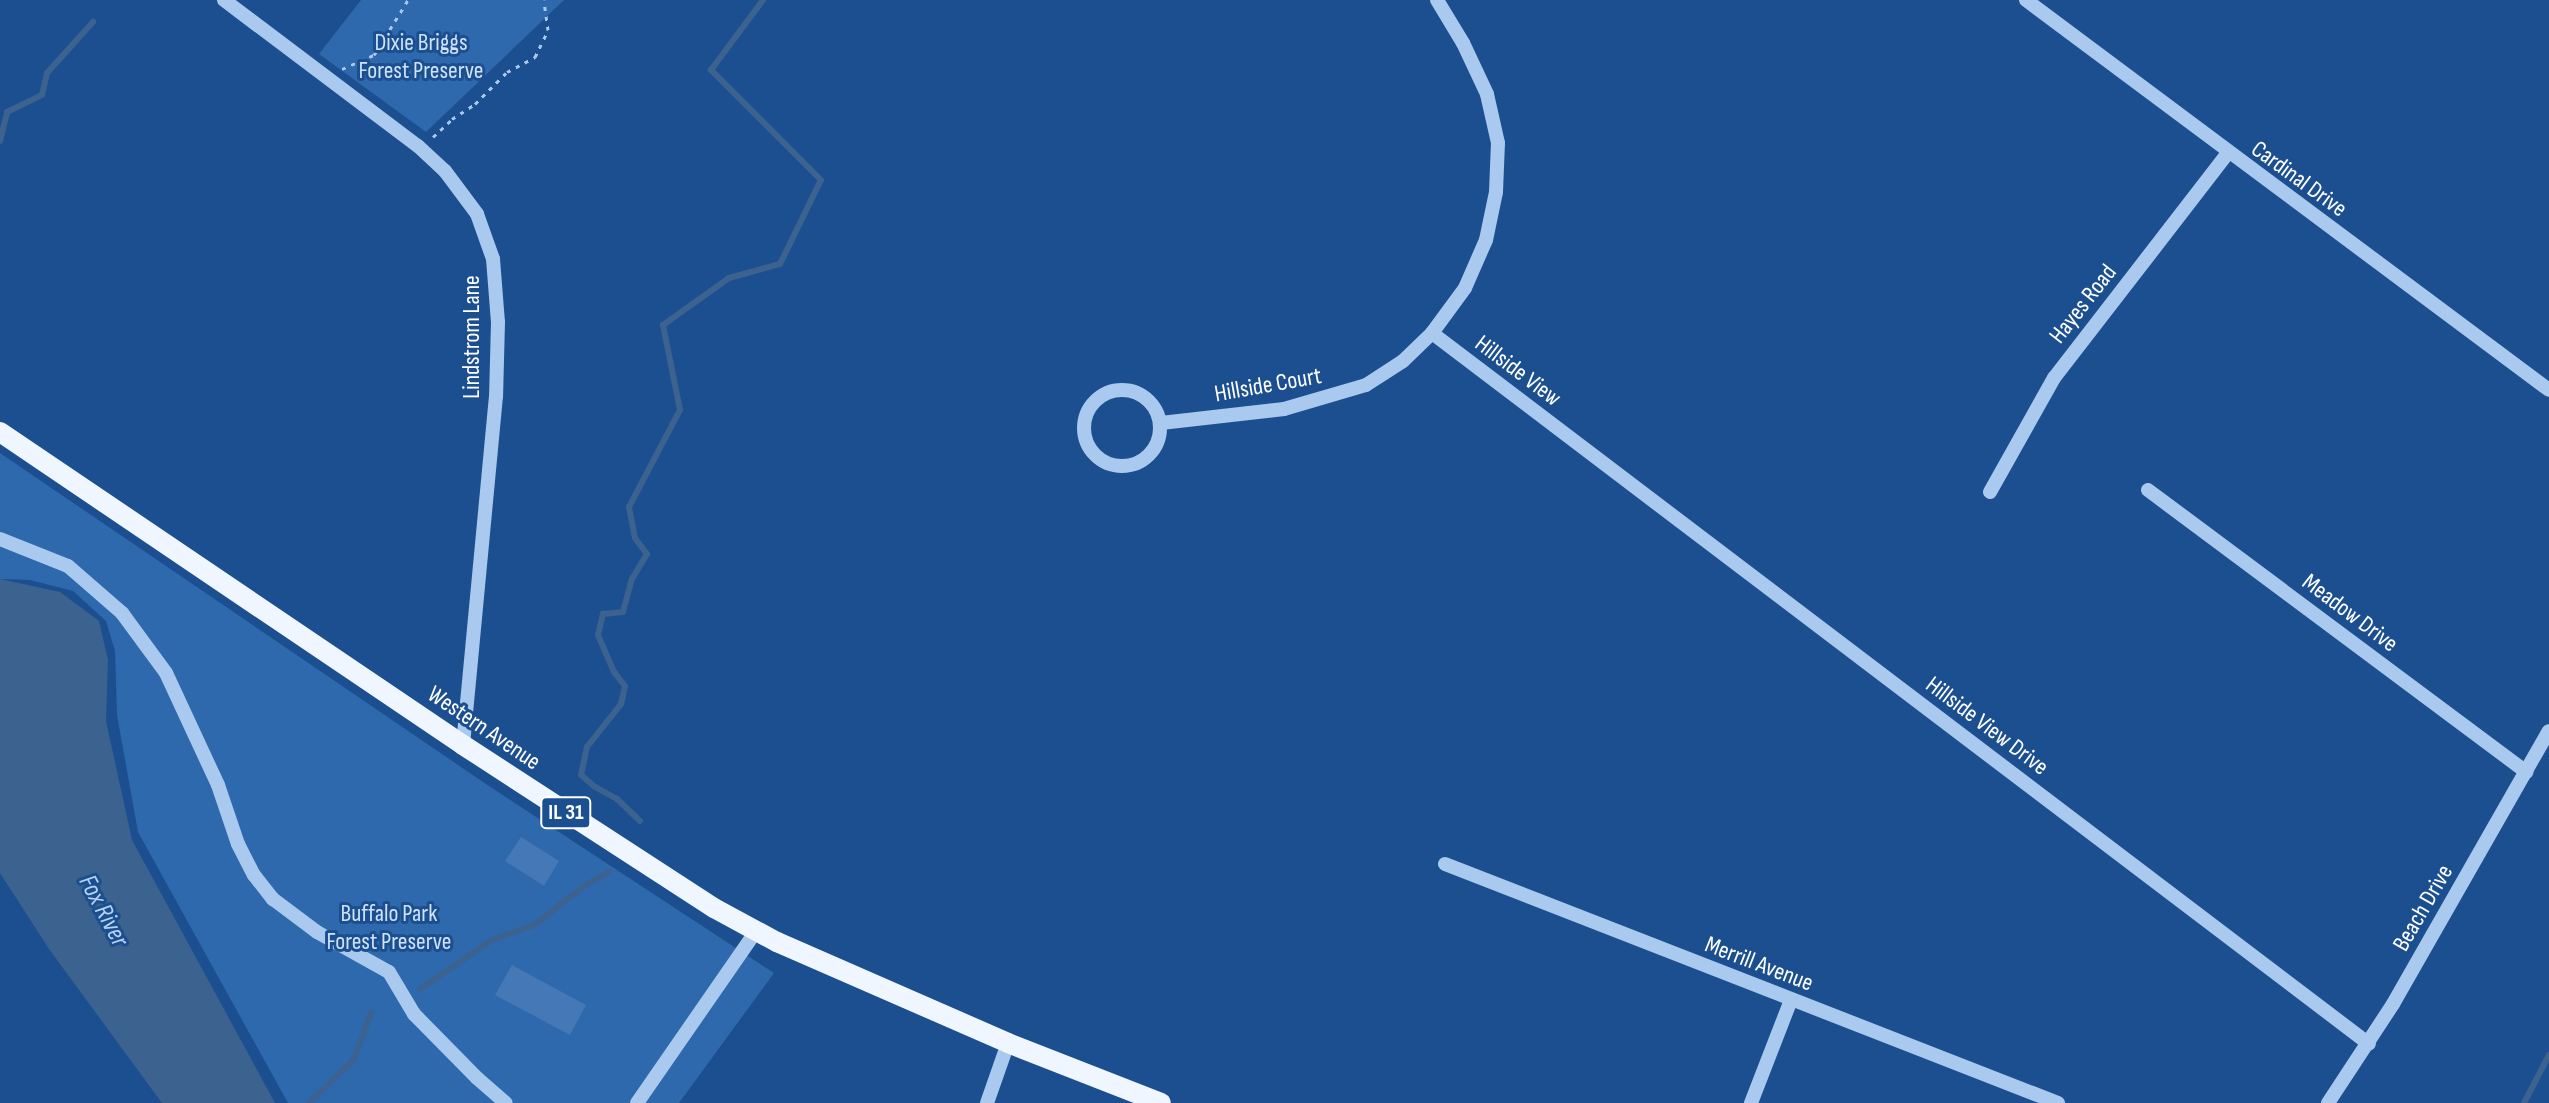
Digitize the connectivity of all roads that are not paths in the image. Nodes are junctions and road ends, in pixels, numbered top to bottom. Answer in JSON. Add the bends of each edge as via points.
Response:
{"nodes":[{"id":1,"x":224,"y":0,"type":"edge"},
{"id":2,"x":1437,"y":0,"type":"edge"},
{"id":3,"x":2026,"y":0,"type":"edge"},
{"id":4,"x":2227,"y":154,"type":"junction"},
{"id":5,"x":1432,"y":333,"type":"junction"},
{"id":6,"x":2549,"y":390,"type":"edge"},
{"id":7,"x":1161,"y":423,"type":"junction"},
{"id":8,"x":0,"y":432,"type":"edge"},
{"id":9,"x":1578,"y":445,"type":"joint"},
{"id":10,"x":2148,"y":490,"type":"dead end"},
{"id":11,"x":1990,"y":492,"type":"dead end"},
{"id":12,"x":0,"y":539,"type":"edge"},
{"id":13,"x":2549,"y":731,"type":"edge"},
{"id":14,"x":463,"y":745,"type":"junction"},
{"id":15,"x":2526,"y":772,"type":"junction"},
{"id":16,"x":1445,"y":864,"type":"dead end"},
{"id":17,"x":756,"y":931,"type":"junction"},
{"id":18,"x":1791,"y":1000,"type":"junction"},
{"id":19,"x":1008,"y":1043,"type":"junction"},
{"id":20,"x":2369,"y":1044,"type":"junction"},
{"id":21,"x":506,"y":1103,"type":"edge"},
{"id":22,"x":637,"y":1103,"type":"edge"},
{"id":23,"x":987,"y":1103,"type":"edge"},
{"id":24,"x":1161,"y":1103,"type":"edge"},
{"id":25,"x":1751,"y":1103,"type":"edge"},
{"id":26,"x":2058,"y":1103,"type":"edge"},
{"id":27,"x":2328,"y":1103,"type":"edge"}],
"edges":[{"from":1,"to":14,"type":"street","name":"Lindstrom Lane","via":[[445,171],[477,214],[493,259],[496,396]]},
{"from":2,"to":5,"type":"street","name":"Hillside Court","via":[[1487,94],[1498,143],[1496,192],[1486,240],[1465,288]]},
{"from":3,"to":4,"type":"street","name":"Cardinal Drive"},
{"from":4,"to":6,"type":"street","name":"Cardinal Drive"},
{"from":4,"to":11,"type":"street","name":"Hayes Road","via":[[2054,378]]},
{"from":5,"to":7,"type":"street","name":"Hillside Court","via":[[1403,361],[1366,385],[1335,396],[1284,409]]},
{"from":5,"to":9,"type":"street","name":"Hillside View"},
{"from":7,"to":7,"type":"street","via":[[1146,397],[1118,389],[1092,404],[1084,433],[1098,458],[1127,466],[1153,452]]},
{"from":8,"to":14,"type":"main road","name":"Western Avenue","number":"IL 31"},
{"from":9,"to":20,"type":"street","name":"Hillside View Drive"},
{"from":10,"to":15,"type":"street","name":"Meadow Drive"},
{"from":12,"to":21,"type":"street","via":[[68,566],[122,613],[166,673],[254,875],[273,899],[317,932],[389,972],[414,1014]]},
{"from":13,"to":15,"type":"street","name":"Beach Drive"},
{"from":14,"to":17,"type":"main road","name":"Western Avenue","number":"IL 31"},
{"from":15,"to":20,"type":"street","name":"Beach Drive"},
{"from":16,"to":18,"type":"street","name":"Merrill Avenue"},
{"from":17,"to":19,"type":"main road","name":"Western Avenue","number":"IL 31"},
{"from":17,"to":22,"type":"street"},
{"from":18,"to":25,"type":"street"},
{"from":18,"to":26,"type":"street","name":"Merrill Avenue"},
{"from":19,"to":23,"type":"street"},
{"from":19,"to":24,"type":"main road","number":"IL 31"},
{"from":20,"to":27,"type":"street","name":"Beach Drive"}]}
